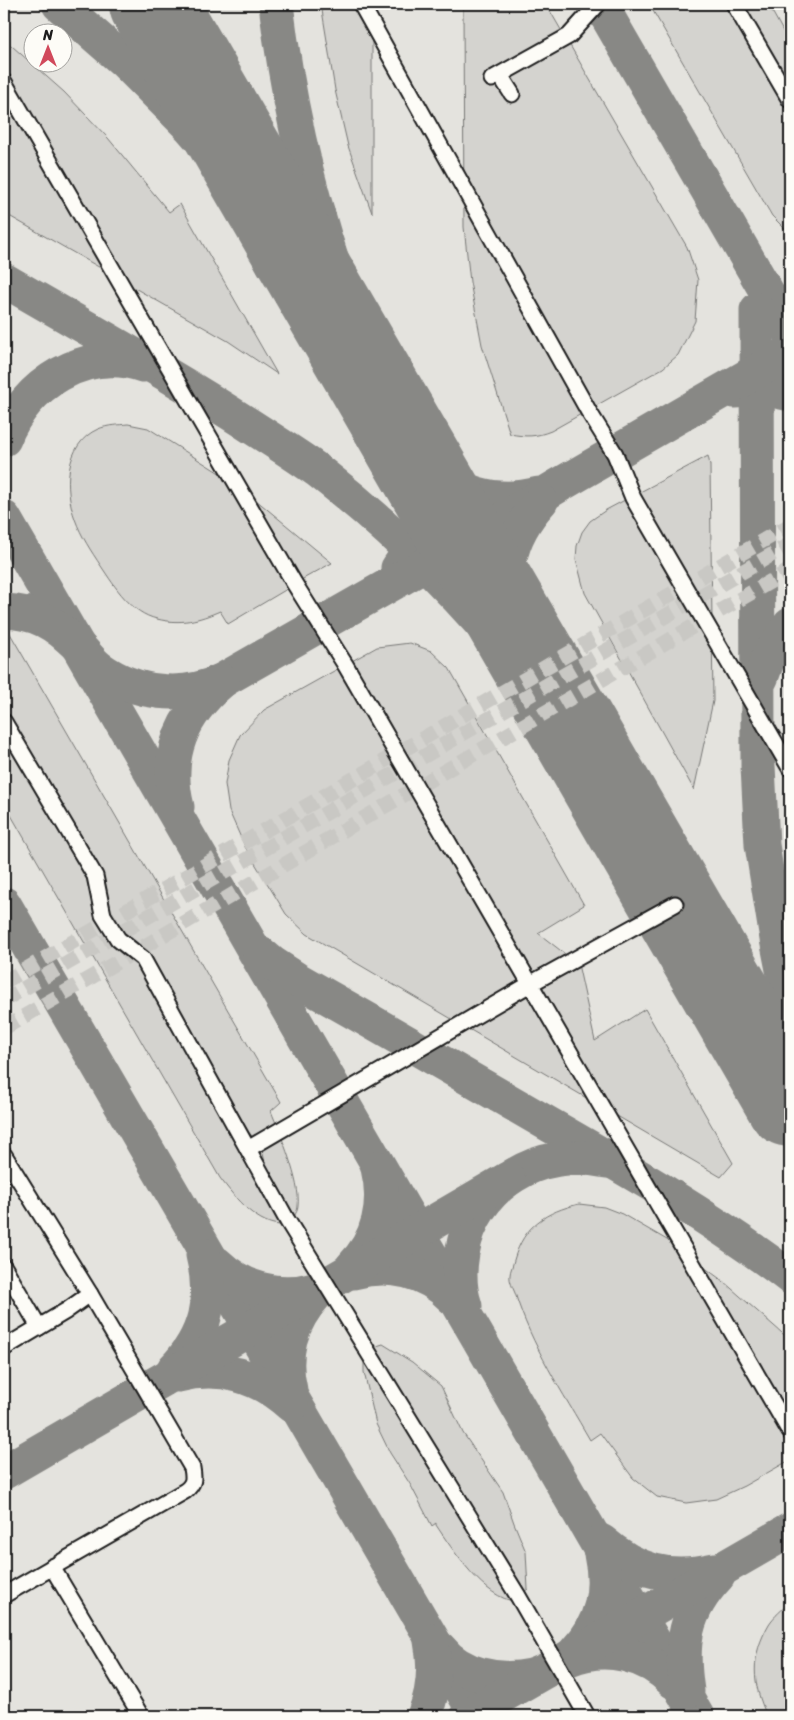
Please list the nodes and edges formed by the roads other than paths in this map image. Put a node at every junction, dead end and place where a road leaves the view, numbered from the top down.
1 (361, 4) edge
2 (598, 4) edge
3 (734, 4) edge
4 (4, 82) edge
5 (512, 94) dead end
6 (790, 100) edge
7 (4, 722) edge
8 (790, 768) edge
9 (675, 904) dead end
10 (530, 984) junction
11 (248, 1150) junction
12 (4, 1156) edge
13 (4, 1267) edge
14 (90, 1294) junction
15 (39, 1327) junction
16 (4, 1348) edge
17 (790, 1432) edge
18 (52, 1567) junction
19 (4, 1595) edge
20 (141, 1716) edge
21 (587, 1716) edge

1 - 8 lane
2 - 5 lane
3 - 6 lane
4 - 10 lane
7 - 11 lane
9 - 10 lane
10 - 11 lane
10 - 17 lane
11 - 21 lane
12 - 14 lane
13 - 15 lane
14 - 15 lane
14 - 18 lane
15 - 16 lane
18 - 19 lane
18 - 20 lane

